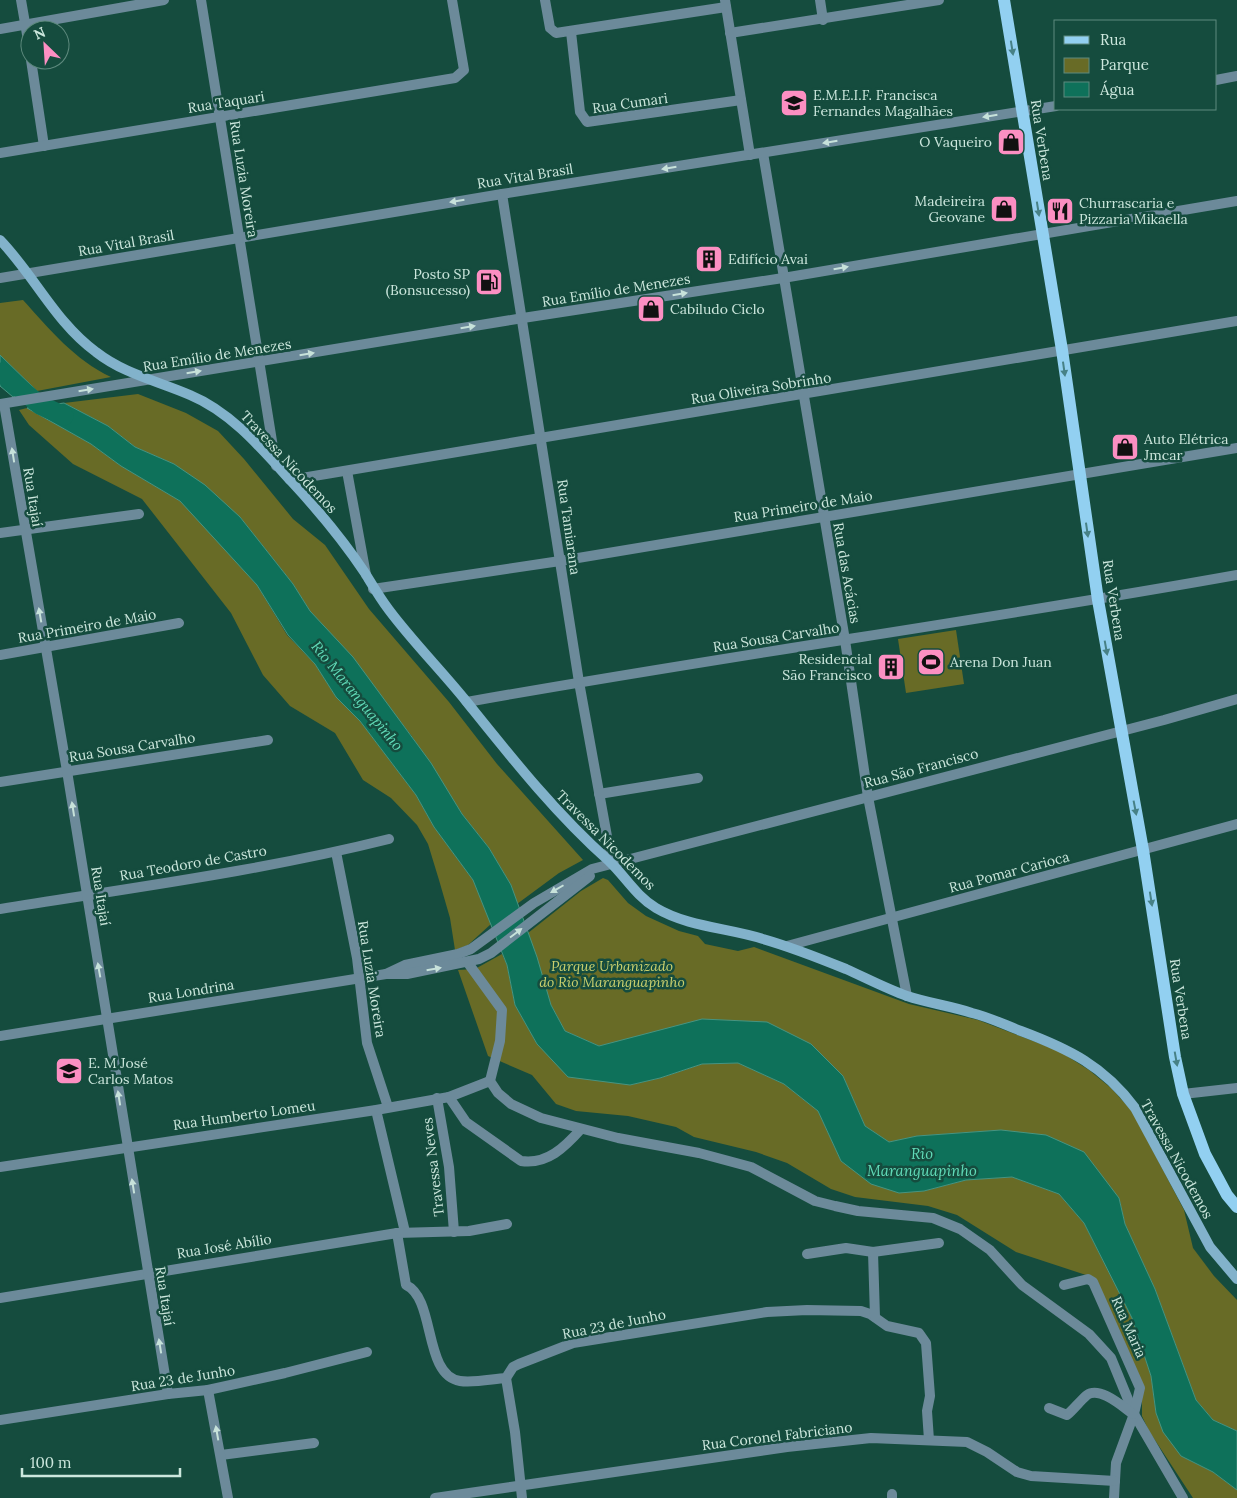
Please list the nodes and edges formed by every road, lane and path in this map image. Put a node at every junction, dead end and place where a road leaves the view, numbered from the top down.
1 (21, 0) edge
2 (164, 0) edge
3 (201, 0) edge
4 (452, 0) edge
5 (545, 0) edge
6 (820, 0) edge
7 (939, 0) edge
8 (1004, 0) edge
9 (726, 4) edge
10 (25, 20) edge
11 (49, 20) edge
12 (823, 20) junction
13 (20, 25) edge
14 (0, 29) edge
15 (570, 32) junction
16 (730, 33) junction
17 (33, 70) edge
18 (1237, 76) edge
19 (1217, 80) edge
20 (740, 100) junction
21 (1054, 106) edge
22 (1023, 111) junction
23 (220, 116) junction
24 (44, 146) junction
25 (0, 153) edge
26 (763, 153) junction
27 (750, 155) junction
28 (502, 194) junction
29 (1237, 201) edge
30 (1042, 233) junction
31 (239, 238) junction
32 (0, 240) edge
33 (27, 274) junction
34 (0, 278) edge
35 (783, 278) junction
36 (523, 318) junction
37 (1237, 321) edge
38 (1062, 350) junction
39 (259, 362) junction
40 (146, 380) junction
41 (803, 396) junction
42 (2, 404) edge
43 (542, 437) junction
44 (1237, 448) edge
45 (276, 466) junction
46 (347, 471) junction
47 (1079, 475) junction
48 (290, 480) junction
49 (139, 514) dead end
50 (823, 516) junction
51 (24, 529) junction
52 (0, 533) edge
53 (560, 561) junction
54 (366, 575) junction
55 (1237, 575) edge
56 (373, 589) junction
57 (1098, 600) junction
58 (179, 623) dead end
59 (845, 640) junction
60 (46, 647) junction
61 (0, 655) edge
62 (579, 682) junction
63 (1237, 699) edge
64 (467, 702) junction
65 (1121, 730) junction
66 (268, 740) dead end
67 (68, 771) junction
68 (698, 778) dead end
69 (0, 782) edge
70 (599, 794) junction
71 (868, 797) junction
72 (1237, 824) edge
73 (389, 839) dead end
74 (1143, 850) junction
75 (336, 852) junction
76 (612, 864) junction
77 (87, 895) junction
78 (0, 909) edge
79 (890, 917) junction
80 (787, 946) junction
81 (468, 963) junction
82 (386, 974) junction
83 (359, 978) junction
84 (907, 996) junction
85 (108, 1018) junction
86 (0, 1036) edge
87 (490, 1081) junction
88 (1237, 1088) edge
89 (1183, 1094) junction
90 (448, 1097) junction
91 (437, 1098) junction
92 (388, 1107) junction
93 (376, 1110) junction
94 (581, 1129) junction
95 (127, 1147) junction
96 (0, 1167) edge
97 (1232, 1195) edge
98 (1237, 1207) edge
99 (507, 1224) dead end
100 (401, 1232) junction
101 (454, 1232) junction
102 (940, 1243) dead end
103 (873, 1252) junction
104 (807, 1254) dead end
105 (147, 1273) junction
106 (1237, 1279) edge
107 (1064, 1285) dead end
108 (0, 1298) edge
109 (876, 1317) junction
110 (367, 1352) dead end
111 (506, 1378) junction
112 (208, 1390) junction
113 (168, 1394) junction
114 (1049, 1408) dead end
115 (1134, 1414) junction
116 (0, 1420) edge
117 (929, 1440) junction
118 (314, 1443) dead end
119 (221, 1455) junction
120 (1115, 1480) junction
121 (521, 1486) junction
122 (228, 1498) edge
123 (435, 1498) edge
124 (522, 1498) edge
125 (1114, 1498) edge
126 (1183, 1498) edge

1 - 10 street
2 - 11 street
3 - 23 street, Rua Luzia Moreira
4 - 23 street, Rua Taquari
5 - 15 street
6 - 12 street
7 - 12 street
8 -> 22 main road, Rua Verbena
9 - 15 street
9 - 16 street
12 - 16 street
13 - 14 street
15 - 20 street, Rua Cumari
16 - 20 street
17 - 24 street
18 - 19 street
20 - 27 street
21 - 22 street, Rua Vital Brasil
22 -> 26 street, Rua Vital Brasil
22 -> 30 main road, Rua Verbena
23 - 24 street, Rua Taquari
23 - 31 street, Rua Luzia Moreira
24 - 25 street, Rua Taquari
26 - 27 street, Rua Vital Brasil
26 - 35 street, Rua das Acácias
27 -> 28 street, Rua Vital Brasil
28 -> 31 street, Rua Vital Brasil
28 - 36 street, Rua Tamiarana
29 - 30 street, Rua Emílio de Menezes
35 -> 30 street, Rua Emílio de Menezes
30 - 38 main road, Rua Verbena
31 - 33 street, Rua Vital Brasil
31 - 39 street, Rua Luzia Moreira
32 - 33 main road, Travessa Nicodemos
33 - 34 street, Rua Vital Brasil
33 - 40 main road, Travessa Nicodemos
36 -> 35 street, Rua Emílio de Menezes
35 - 41 street, Rua das Acácias
39 -> 36 street, Rua Emílio de Menezes
36 - 43 street, Rua Tamiarana
37 - 38 street, Rua Oliveira Sobrinho
38 - 41 street, Rua Oliveira Sobrinho
38 -> 47 main road, Rua Verbena
40 -> 39 street, Rua Emílio de Menezes
39 - 45 street, Rua Luzia Moreira
42 -> 40 street, Rua Emílio de Menezes
40 - 45 main road, Travessa Nicodemos
41 - 43 street, Rua Oliveira Sobrinho
41 - 50 street, Rua das Acácias
51 -> 42 street, Rua Itajaí
43 - 46 street, Rua Oliveira Sobrinho
43 - 53 street, Rua Tamiarana
44 - 47 street, Rua Primeiro de Maio
45 - 48 main road, Travessa Nicodemos
46 - 48 street, Rua Oliveira Sobrinho
46 - 54 street
47 - 50 street, Rua Primeiro de Maio
47 -> 57 main road, Rua Verbena
48 - 54 main road, Travessa Nicodemos
49 - 51 street
50 - 53 street, Rua Primeiro de Maio
50 - 59 street, Rua das Acácias
51 - 52 street
60 -> 51 street, Rua Itajaí
53 - 56 street, Rua Primeiro de Maio
53 - 62 street, Rua Tamiarana
54 - 56 main road, Travessa Nicodemos
55 - 57 street, Rua Sousa Carvalho
56 - 64 main road, Travessa Nicodemos
57 - 59 street, Rua Sousa Carvalho
57 -> 65 main road, Rua Verbena
58 - 60 street, Rua Primeiro de Maio
59 - 62 street, Rua Sousa Carvalho
59 - 71 street, Rua das Acácias
60 - 61 street, Rua Primeiro de Maio
60 - 67 street, Rua Itajaí
62 - 64 street, Rua Sousa Carvalho
62 - 70 street, Rua Tamiarana
63 - 65 street, Rua São Francisco
64 - 76 main road, Travessa Nicodemos
65 - 71 street, Rua São Francisco
65 -> 74 main road, Rua Verbena
66 - 67 street, Rua Sousa Carvalho
67 - 69 street, Rua Sousa Carvalho
77 -> 67 street, Rua Itajaí
68 - 70 street
70 - 76 street, Rua Tamiarana
71 - 76 street, Rua São Francisco
71 - 79 street, Rua das Acácias
72 - 74 street, Rua Pomar Carioca
73 - 75 street, Rua Teodoro de Castro
74 - 79 street, Rua Pomar Carioca
74 -> 89 main road, Rua Verbena
75 - 77 street, Rua Teodoro de Castro
75 - 83 street, Rua Luzia Moreira
76 - 80 main road, Travessa Nicodemos
81 -> 76 street
76 -> 82 street
77 - 78 street, Rua Teodoro de Castro
85 -> 77 street, Rua Itajaí
79 - 80 street, Rua Pomar Carioca
79 - 84 street, Rua das Acácias
80 - 84 main road, Travessa Nicodemos
82 -> 81 street
81 - 87 street
82 - 83 street, Rua Londrina
83 - 85 street, Rua Londrina
83 - 92 street, Rua Luzia Moreira
84 - 106 main road, Travessa Nicodemos
85 - 86 street, Rua Londrina
95 -> 85 street, Rua Itajaí
87 - 90 street, Rua Humberto Lomeu
87 - 94 street
88 - 89 street
89 - 97 main road, Rua Verbena
90 - 91 street, Rua Humberto Lomeu
90 - 94 street
91 - 92 street, Rua Humberto Lomeu
91 - 101 street, Travessa Neves
92 - 93 street, Rua Humberto Lomeu
93 - 95 street, Rua Humberto Lomeu
93 - 100 street
94 - 115 street
95 - 96 street, Rua Humberto Lomeu
105 -> 95 street, Rua Itajaí
97 - 98 main road, Rua Verbena
99 - 101 street, Rua José Abílio
100 - 101 street, Rua José Abílio
100 - 105 street, Rua José Abílio
100 - 111 street
102 - 103 street
103 - 104 street
103 - 109 street
105 - 108 street, Rua José Abílio
113 -> 105 street, Rua Itajaí
107 - 115 street, Rua Maria
109 - 111 street, Rua 23 de Junho
109 - 117 street, Rua 23 de Junho
110 - 112 street, Rua 23 de Junho
111 - 121 street
112 - 113 street, Rua 23 de Junho
119 -> 112 street
113 - 116 street, Rua 23 de Junho
114 - 115 street
115 - 120 street, Rua Maria
115 - 126 street
117 - 120 street, Rua Coronel Fabriciano
117 - 121 street, Rua Coronel Fabriciano
118 - 119 street
119 - 122 street
120 - 125 street, Rua Maria
121 - 123 street, Rua Coronel Fabriciano
121 - 124 street

